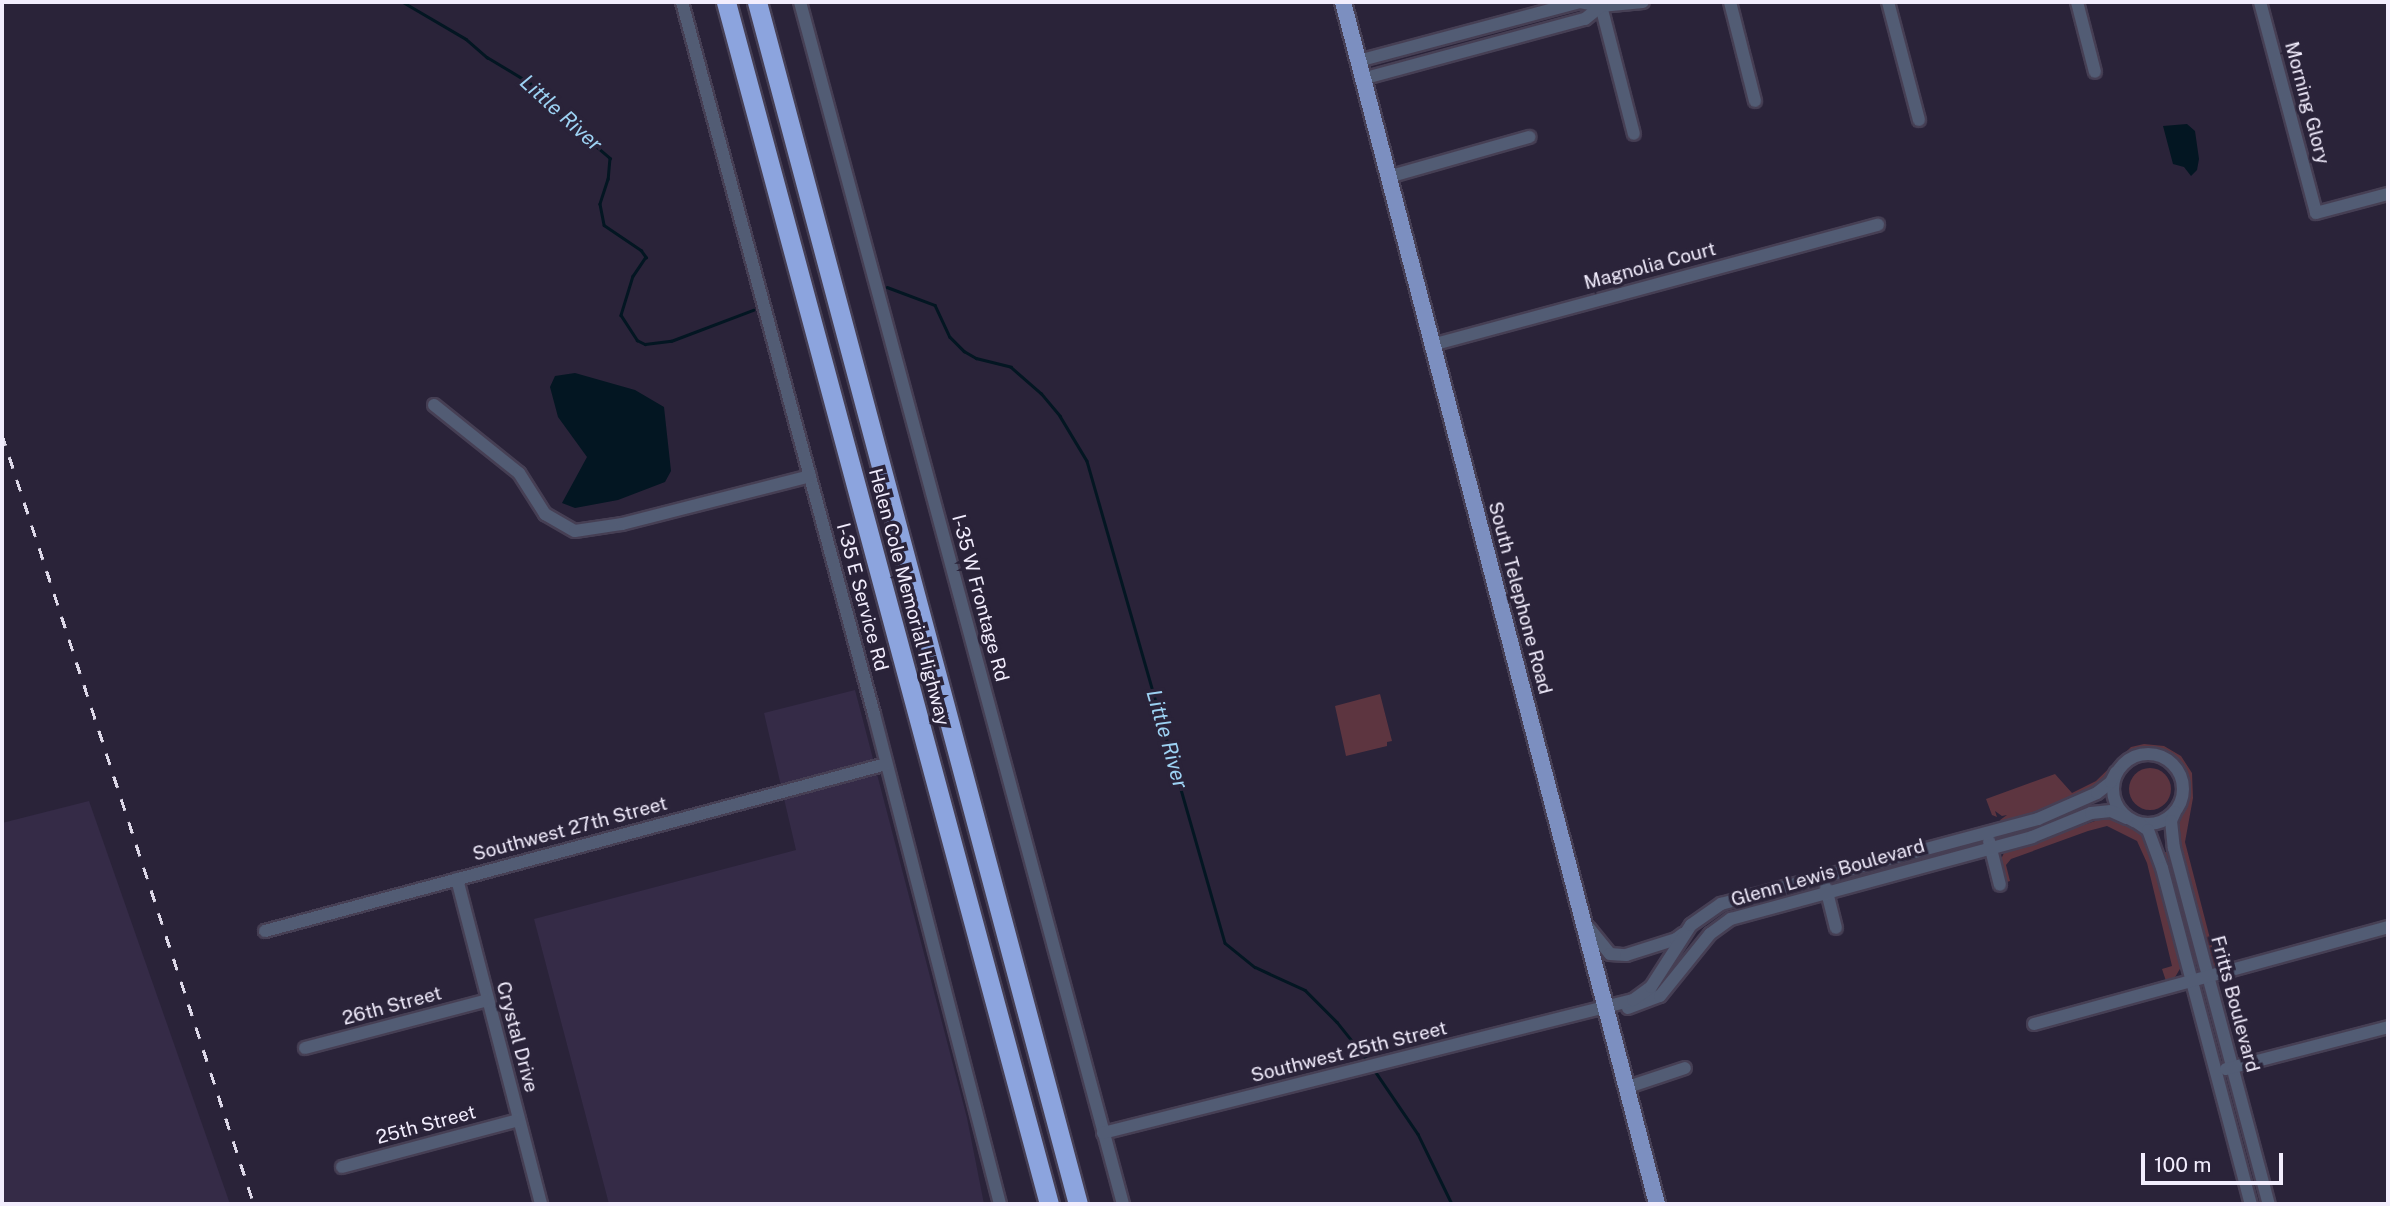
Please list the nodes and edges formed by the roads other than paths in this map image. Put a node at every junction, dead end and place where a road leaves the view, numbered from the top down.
1 (682, 2) edge
2 (726, 2) edge
3 (757, 2) edge
4 (800, 2) edge
5 (1343, 2) edge
6 (1643, 2) edge
7 (1730, 2) edge
8 (1888, 2) edge
9 (2077, 2) edge
10 (2260, 2) edge
11 (1601, 4) edge
12 (1358, 61) junction
13 (2095, 72) dead end
14 (1363, 79) junction
15 (1755, 101) dead end
16 (1919, 120) dead end
17 (1634, 134) dead end
18 (1529, 137) dead end
19 (1388, 177) junction
20 (2388, 194) edge
21 (1878, 225) dead end
22 (1432, 345) junction
23 (435, 405) dead end
24 (810, 475) junction
25 (886, 764) junction
26 (2116, 772) junction
27 (2175, 813) junction
28 (2133, 821) junction
29 (1987, 833) junction
30 (1991, 848) junction
31 (1823, 876) junction
32 (457, 879) junction
33 (2000, 885) dead end
34 (1827, 894) junction
35 (1582, 917) junction
36 (2388, 927) edge
37 (1836, 928) dead end
38 (1689, 929) junction
39 (264, 931) dead end
40 (2208, 977) junction
41 (2190, 982) junction
42 (488, 1000) junction
43 (1604, 1006) junction
44 (2034, 1024) dead end
45 (2388, 1027) edge
46 (305, 1048) dead end
47 (1685, 1068) dead end
48 (2232, 1068) junction
49 (2215, 1072) junction
50 (1625, 1088) junction
51 (519, 1120) junction
52 (1103, 1133) junction
53 (342, 1167) dead end
54 (541, 1204) edge
55 (1000, 1204) edge
56 (1049, 1204) edge
57 (1079, 1204) edge
58 (1123, 1204) edge
59 (1657, 1204) edge
60 (2251, 1204) edge
61 (2269, 1204) edge

1 - 24 street, I-35 E Service Rd
2 - 56 highway, Helen Cole Memorial Highway
3 - 57 highway, Helen Cole Memorial Highway
4 - 52 street, I-35 W Frontage Rd
5 - 12 main road, South Telephone Road
6 - 11 street
7 - 15 street
8 - 16 street
9 - 13 street
10 - 20 street, Morning Glory
11 - 12 street
11 - 14 street
11 - 17 street
12 - 14 main road, South Telephone Road
14 - 19 main road, South Telephone Road
18 - 19 street
19 - 22 main road, South Telephone Road
21 - 22 street, Magnolia Court
22 - 35 main road, South Telephone Road
23 - 24 street
24 - 25 street, I-35 E Service Rd
25 - 32 street, Southwest 27th Street
25 - 55 street, I-35 E Service Rd
26 - 27 street
26 - 28 street
26 - 29 street, Glenn Lewis Boulevard
27 - 28 street
27 - 40 street, Fritts Boulevard
28 - 30 street, Glenn Lewis Boulevard
28 - 41 street, Fritts Boulevard
29 - 30 street
29 - 31 street, Glenn Lewis Boulevard
30 - 33 street
30 - 34 street, Glenn Lewis Boulevard
31 - 34 street
31 - 38 street, Glenn Lewis Boulevard
32 - 39 street, Southwest 27th Street
32 - 42 street, Crystal Drive
34 - 37 street
34 - 43 street, Glenn Lewis Boulevard
35 - 38 street, Glenn Lewis Boulevard
35 - 43 main road, South Telephone Road
36 - 40 street
38 - 43 street, Glenn Lewis Boulevard
40 - 41 street
40 - 48 street, Fritts Boulevard
41 - 44 street
41 - 49 street, Fritts Boulevard
42 - 46 street, 26th Street
42 - 51 street, Crystal Drive
43 - 50 main road, South Telephone Road
43 - 52 street, Southwest 25th Street
45 - 48 street
47 - 50 street
48 - 49 street
48 - 61 street, Fritts Boulevard
49 - 60 street, Fritts Boulevard
50 - 59 main road, South Telephone Road
51 - 53 street, 25th Street
51 - 54 street, Crystal Drive
52 - 58 street, I-35 W Frontage Rd

